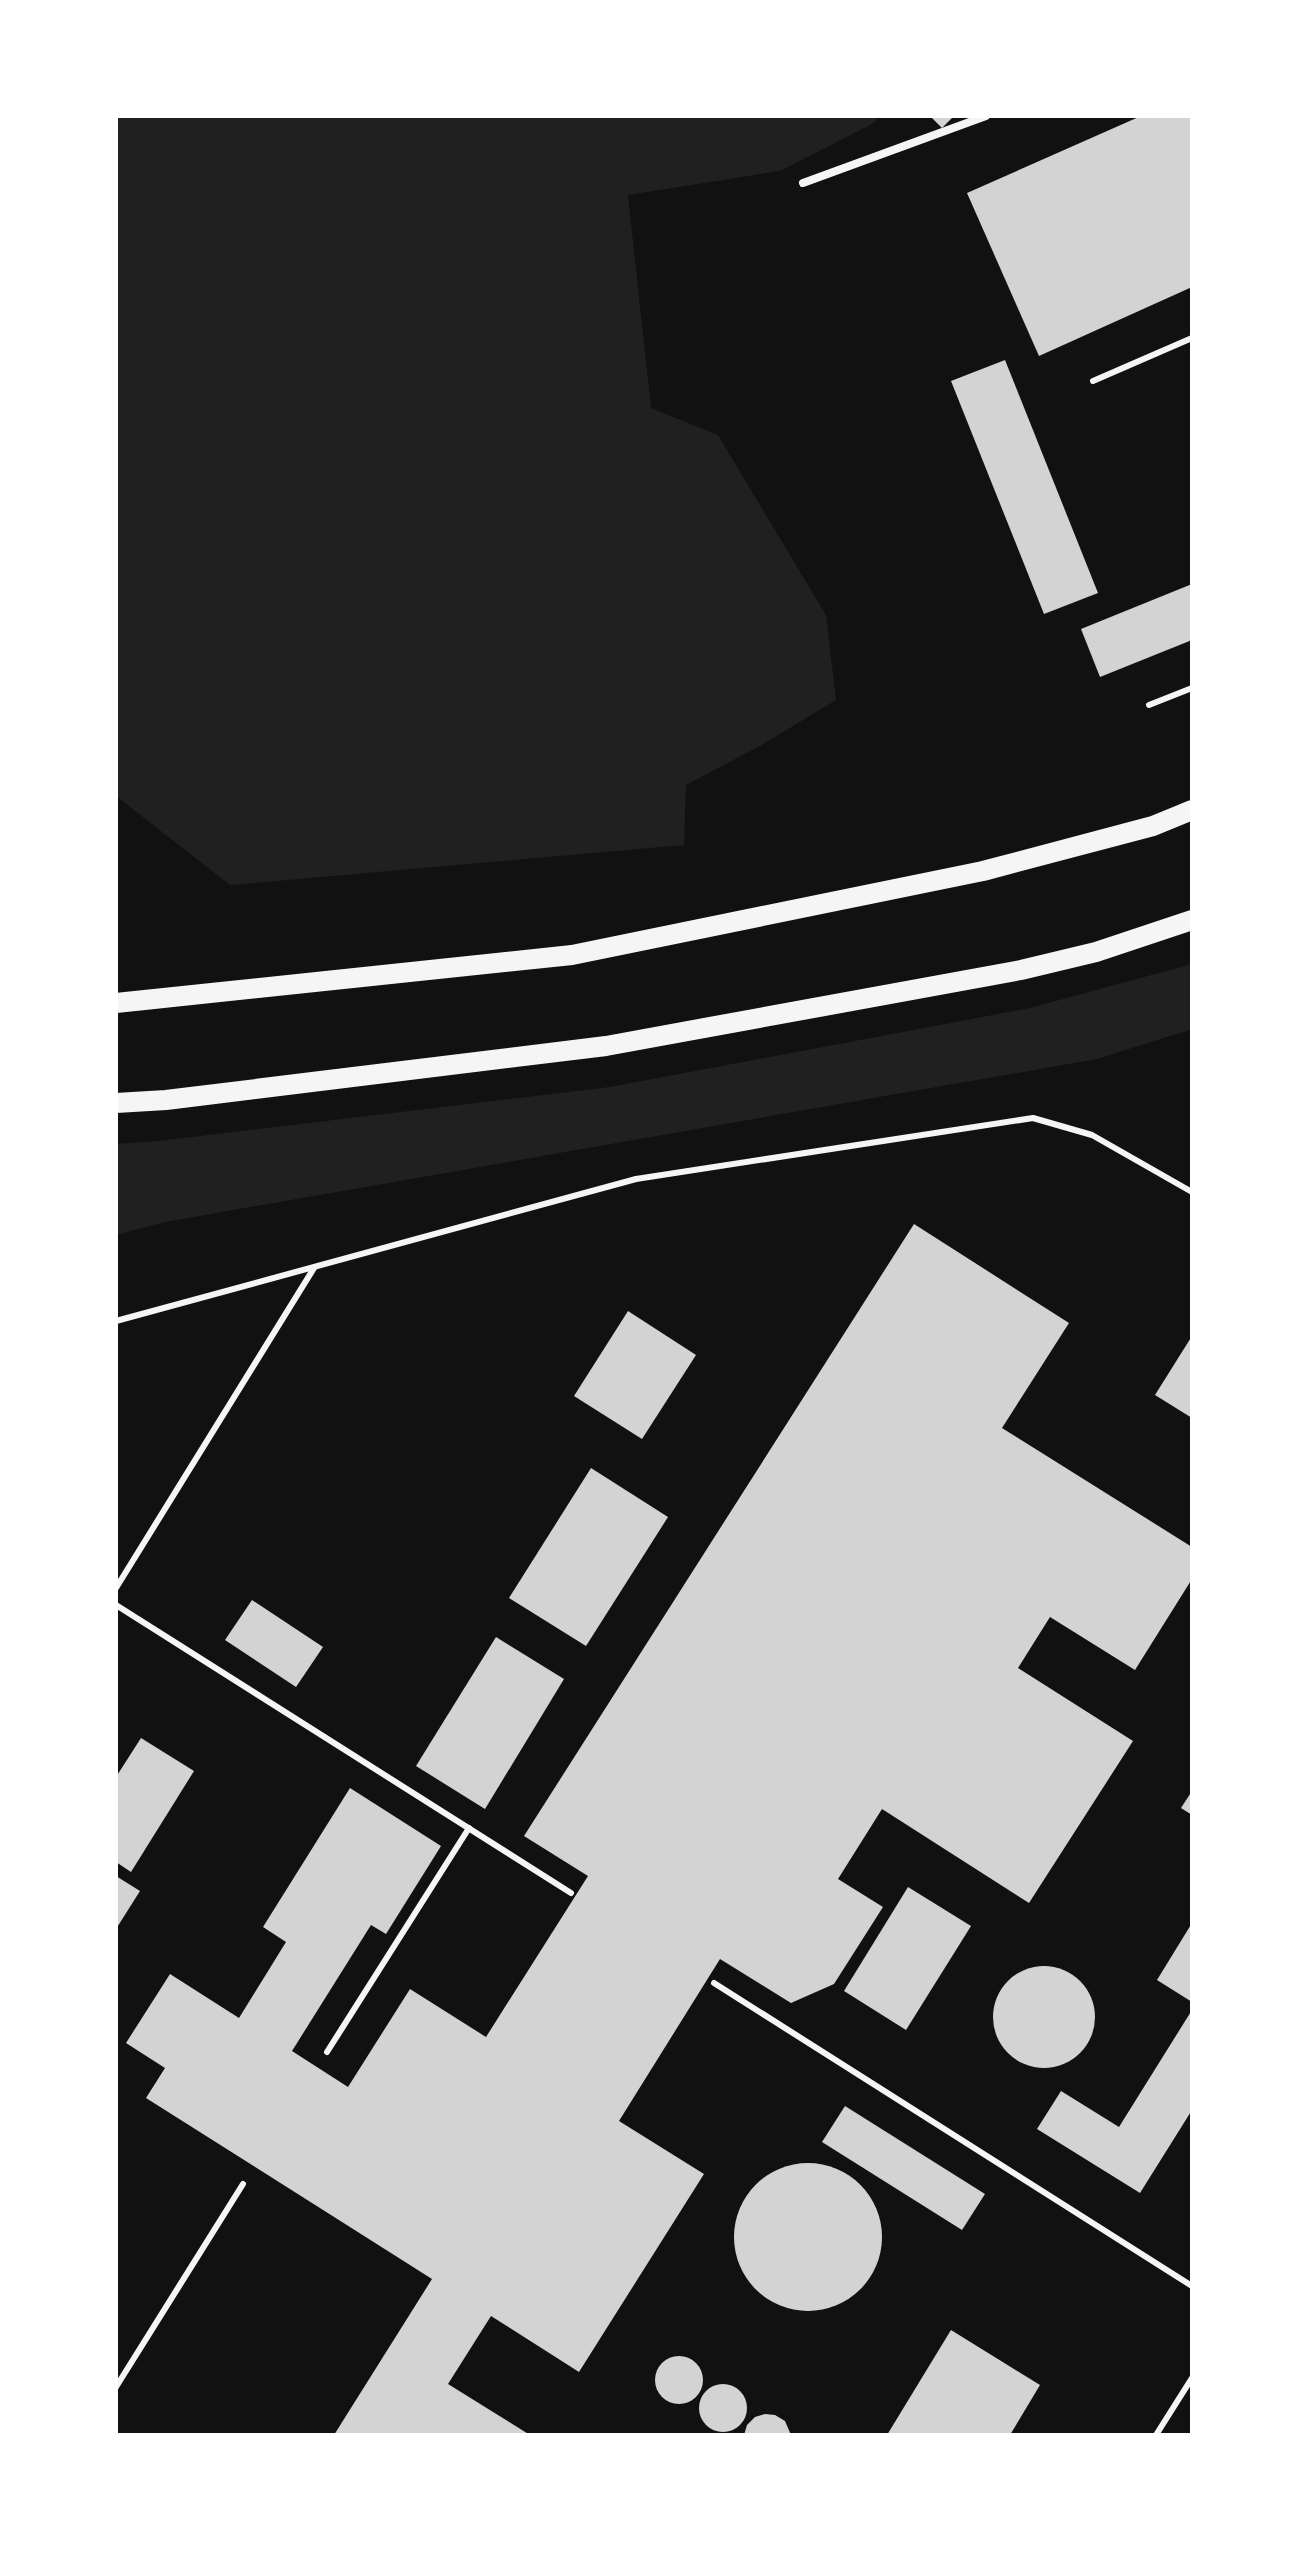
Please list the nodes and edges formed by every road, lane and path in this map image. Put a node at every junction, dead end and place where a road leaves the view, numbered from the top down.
1 (986, 116) edge
2 (803, 183) dead end
3 (1192, 338) edge
4 (1093, 381) dead end
5 (1192, 688) edge
6 (1149, 705) dead end
7 (1192, 810) edge
8 (1192, 920) edge
9 (116, 1003) edge
10 (116, 1103) edge
11 (1192, 1192) edge
12 (315, 1267) junction
13 (116, 1321) edge
14 (116, 1588) edge
15 (116, 1605) edge
16 (469, 1828) junction
17 (571, 1893) dead end
18 (714, 1983) dead end
19 (327, 2052) dead end
20 (243, 2184) dead end
21 (1192, 2286) edge
22 (1192, 2378) edge
23 (116, 2387) edge
24 (1156, 2435) edge

1 - 2 street
3 - 4 lane
5 - 6 lane
7 - 9 main road
8 - 10 main road
11 - 12 lane
12 - 13 lane
12 - 14 lane
15 - 16 lane
16 - 17 lane
16 - 19 lane
18 - 21 lane
20 - 23 lane
22 - 24 lane

